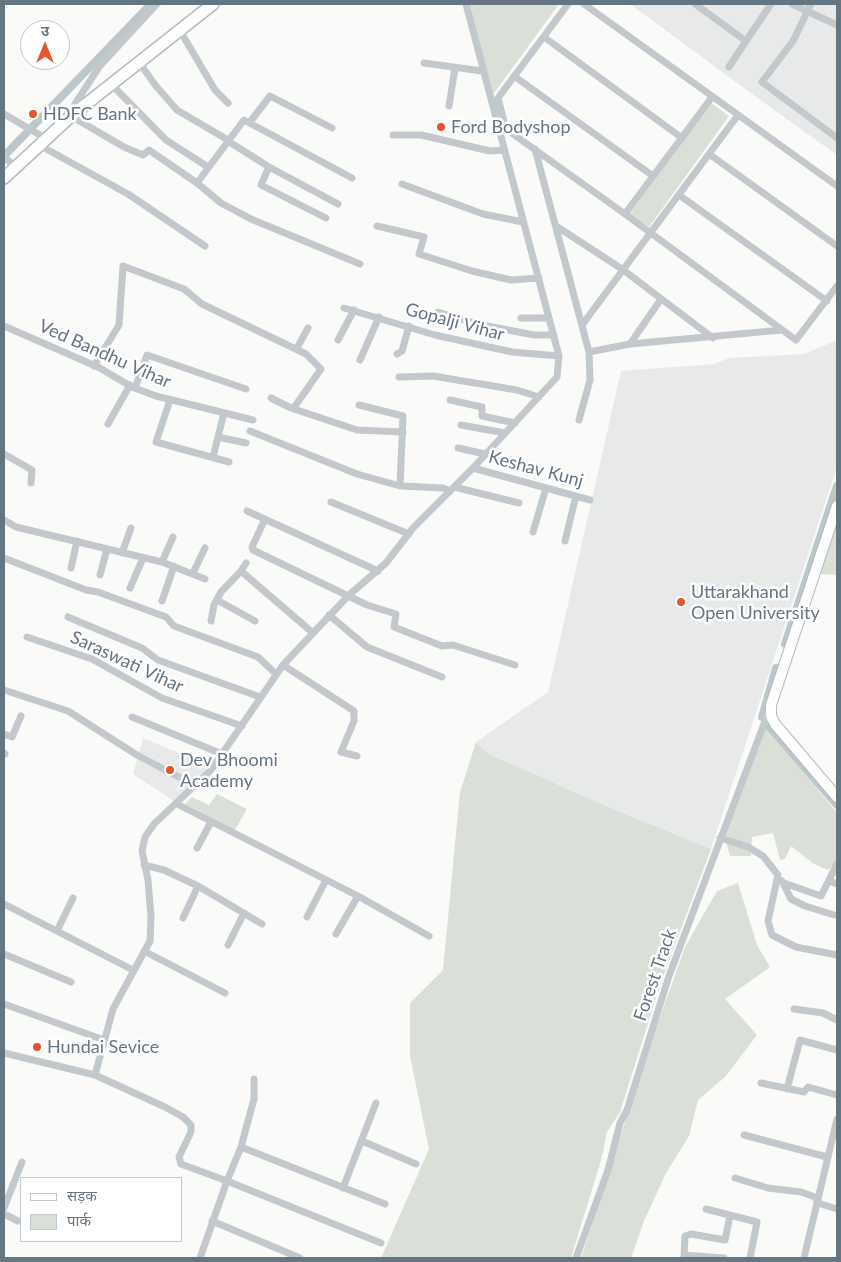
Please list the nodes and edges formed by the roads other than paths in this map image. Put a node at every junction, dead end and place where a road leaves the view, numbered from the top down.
1 (157, 4) edge
2 (201, 4) edge
3 (214, 4) edge
4 (466, 4) edge
5 (568, 4) edge
6 (584, 4) edge
7 (695, 4) edge
8 (771, 4) edge
9 (792, 4) edge
10 (811, 4) edge
11 (808, 12) junction
12 (837, 24) edge
13 (179, 30) junction
14 (544, 37) junction
15 (746, 41) junction
16 (138, 61) junction
17 (424, 63) dead end
18 (729, 67) dead end
19 (455, 68) junction
20 (482, 71) junction
21 (514, 76) junction
22 (111, 84) junction
23 (712, 97) junction
24 (228, 103) dead end
25 (75, 104) junction
26 (449, 106) dead end
27 (4, 114) edge
28 (738, 115) junction
29 (71, 116) junction
30 (250, 122) junction
31 (332, 128) dead end
32 (36, 134) junction
33 (393, 135) dead end
34 (682, 138) junction
35 (837, 138) edge
36 (228, 141) junction
37 (535, 149) junction
38 (504, 150) junction
39 (709, 154) junction
40 (6, 162) edge
41 (208, 167) junction
42 (269, 167) junction
43 (653, 176) junction
44 (4, 178) edge
45 (352, 178) dead end
46 (196, 183) junction
47 (402, 184) dead end
48 (837, 186) edge
49 (678, 194) junction
50 (338, 204) dead end
51 (626, 214) junction
52 (326, 218) dead end
53 (524, 222) junction
54 (377, 226) dead end
55 (556, 226) junction
56 (650, 232) junction
57 (205, 246) dead end
58 (837, 246) edge
59 (360, 264) dead end
60 (622, 269) junction
61 (539, 278) junction
62 (837, 286) edge
63 (661, 299) junction
64 (827, 301) junction
65 (344, 308) dead end
66 (354, 310) junction
67 (438, 312) dead end
68 (378, 317) junction
69 (521, 318) dead end
70 (549, 318) junction
71 (582, 325) junction
72 (4, 326) edge
73 (409, 326) junction
74 (308, 328) dead end
75 (782, 330) junction
76 (554, 335) junction
77 (713, 338) junction
78 (338, 340) dead end
79 (630, 344) junction
80 (296, 348) junction
81 (589, 352) junction
82 (397, 354) dead end
83 (560, 356) junction
84 (360, 360) dead end
85 (94, 366) junction
86 (399, 377) dead end
87 (132, 387) junction
88 (246, 389) dead end
89 (539, 397) junction
90 (271, 398) dead end
91 (170, 400) junction
92 (450, 400) dead end
93 (359, 405) dead end
94 (293, 409) junction
95 (224, 413) junction
96 (254, 420) dead end
97 (578, 420) dead end
98 (515, 423) junction
99 (108, 424) dead end
100 (461, 425) dead end
101 (250, 431) dead end
102 (403, 432) junction
103 (505, 433) junction
104 (218, 437) junction
105 (246, 443) dead end
106 (458, 448) dead end
107 (4, 454) edge
108 (485, 454) junction
109 (213, 458) junction
110 (229, 462) dead end
111 (473, 468) junction
112 (31, 483) dead end
113 (400, 486) junction
114 (546, 488) junction
115 (452, 489) junction
116 (576, 496) junction
117 (590, 500) dead end
118 (331, 502) dead end
119 (519, 503) dead end
120 (837, 506) edge
121 (247, 511) dead end
122 (265, 519) junction
123 (4, 520) edge
124 (131, 528) dead end
125 (533, 532) dead end
126 (409, 534) junction
127 (172, 537) dead end
128 (76, 541) junction
129 (565, 541) dead end
130 (204, 548) dead end
131 (107, 549) junction
132 (122, 553) junction
133 (4, 558) edge
134 (143, 558) junction
135 (162, 562) junction
136 (246, 564) dead end
137 (174, 566) junction
138 (71, 568) dead end
139 (241, 571) junction
140 (378, 571) junction
141 (193, 574) junction
142 (100, 575) dead end
143 (205, 579) dead end
144 (130, 588) dead end
145 (349, 596) junction
146 (217, 600) junction
147 (162, 602) dead end
148 (329, 615) junction
149 (68, 616) dead end
150 (211, 621) dead end
151 (255, 621) dead end
152 (313, 633) junction
153 (27, 637) dead end
154 (283, 665) junction
155 (515, 665) dead end
156 (276, 674) junction
157 (442, 677) dead end
158 (4, 690) edge
159 (260, 697) junction
160 (771, 705) junction
161 (21, 716) dead end
162 (132, 717) dead end
163 (242, 726) junction
164 (4, 734) edge
165 (222, 754) junction
166 (357, 756) dead end
167 (196, 786) junction
168 (837, 797) edge
169 (176, 804) junction
170 (211, 822) junction
171 (720, 838) junction
172 (197, 848) dead end
173 (837, 864) edge
174 (144, 865) junction
175 (778, 875) junction
176 (326, 880) junction
177 (834, 882) edge
178 (784, 883) junction
179 (198, 886) junction
180 (358, 896) junction
181 (73, 898) dead end
182 (4, 904) edge
183 (244, 913) junction
184 (834, 915) dead end
185 (307, 917) dead end
186 (183, 918) dead end
187 (262, 924) dead end
188 (57, 931) junction
189 (336, 934) dead end
190 (430, 936) dead end
191 (228, 945) dead end
192 (144, 951) junction
193 (4, 954) edge
194 (837, 955) edge
195 (133, 970) junction
196 (71, 982) dead end
197 (225, 992) dead end
198 (4, 1004) edge
199 (794, 1009) dead end
200 (837, 1020) edge
201 (104, 1040) junction
202 (837, 1050) edge
203 (4, 1053) edge
204 (95, 1075) junction
205 (254, 1079) dead end
206 (760, 1082) dead end
207 (787, 1089) junction
208 (837, 1095) edge
209 (376, 1103) dead end
210 (837, 1119) edge
211 (744, 1135) dead end
212 (362, 1141) junction
213 (241, 1147) junction
214 (828, 1158) junction
215 (22, 1162) dead end
216 (416, 1164) dead end
217 (735, 1178) dead end
218 (227, 1181) junction
219 (343, 1188) junction
220 (385, 1204) dead end
221 (818, 1204) junction
222 (4, 1208) edge
223 (706, 1209) dead end
224 (837, 1209) edge
225 (4, 1214) edge
226 (730, 1216) junction
227 (18, 1221) dead end
228 (212, 1221) junction
229 (381, 1243) dead end
230 (684, 1257) edge
231 (200, 1258) edge
232 (300, 1258) edge
233 (576, 1258) edge
234 (724, 1258) edge
235 (750, 1258) edge
236 (804, 1258) edge

1 - 25 street
2 - 25 main road
3 - 13 main road
4 - 20 street
5 - 14 street
6 - 23 street
7 - 15 street
8 - 15 street
9 - 11 street
10 - 11 street
11 - 12 street
11 - 35 street
13 - 16 main road
13 - 24 street
14 - 21 street
14 - 34 street
15 - 18 street
16 - 22 main road
16 - 36 street
17 - 19 street
19 - 20 street
19 - 26 street
20 - 38 street
21 - 37 street
21 - 43 street
22 - 29 main road
22 - 41 street
23 - 28 street
23 - 34 street
25 - 32 main road
27 - 32 street
28 - 39 street
28 - 48 street
29 - 32 main road
29 - 46 street
30 - 31 street
30 - 36 street
30 - 45 street
32 - 40 main road
32 - 44 main road
32 - 57 street
33 - 38 street
34 - 43 street
36 - 41 street
36 - 42 street
37 - 51 street
37 - 55 street
38 - 53 street
39 - 49 street
39 - 58 street
41 - 46 street
42 - 50 street
42 - 52 street
43 - 51 street
46 - 59 street
47 - 53 street
49 - 56 street
49 - 64 street
51 - 56 street
53 - 61 street
54 - 61 street
55 - 60 street
55 - 71 street
56 - 60 street
56 - 75 street
60 - 63 street
60 - 71 street
61 - 70 street
62 - 64 street
63 - 77 street
63 - 79 street
64 - 75 street
65 - 66 street, Gopalji Vihar
66 - 68 street, Gopalji Vihar
66 - 78 street
67 - 76 street
68 - 73 street, Gopalji Vihar
68 - 84 street
69 - 70 street
70 - 76 street
71 - 81 street
72 - 85 street, Ved Bandhu Vihar
73 - 82 street
73 - 83 street, Gopalji Vihar
74 - 80 street
75 - 77 street
76 - 83 street
77 - 79 street
79 - 81 street
80 - 85 street
80 - 94 street
81 - 97 street
83 - 89 street
85 - 87 street, Ved Bandhu Vihar
86 - 89 street
87 - 88 street
87 - 91 street, Ved Bandhu Vihar
87 - 99 street
89 - 98 street
90 - 94 street
91 - 95 street, Ved Bandhu Vihar
91 - 109 street
92 - 98 street
93 - 102 street
94 - 102 street
95 - 96 street, Ved Bandhu Vihar
95 - 104 street
98 - 103 street
100 - 103 street
101 - 113 street
102 - 113 street
103 - 108 street
104 - 105 street
104 - 109 street
106 - 108 street
107 - 112 street
108 - 111 street
109 - 110 street
111 - 114 street, Keshav Kunj
111 - 115 street
113 - 115 street
114 - 116 street, Keshav Kunj
114 - 125 street
115 - 119 street
115 - 126 street
116 - 117 street, Keshav Kunj
116 - 129 street
118 - 126 street
120 - 160 main road
121 - 122 street
122 - 140 street
122 - 145 street
123 - 128 street
124 - 132 street
126 - 140 street
127 - 135 street
128 - 131 street
128 - 138 street
130 - 141 street
131 - 132 street
131 - 142 street
132 - 134 street
133 - 156 street
134 - 135 street
134 - 144 street
135 - 137 street
136 - 139 street
137 - 141 street
137 - 147 street
139 - 146 street
139 - 152 street
140 - 145 street
141 - 143 street
145 - 148 street
145 - 155 street
146 - 150 street
146 - 151 street
148 - 152 street
148 - 157 street
149 - 159 street
152 - 154 street
153 - 163 street, Saraswati Vihar
154 - 156 street
154 - 166 street
156 - 159 street
158 - 167 street
159 - 163 street
160 - 168 main road
160 - 171 street, Forest Track
161 - 164 street
162 - 165 street
163 - 165 street
165 - 167 street
167 - 169 street
169 - 170 street
169 - 174 street
170 - 172 street
170 - 176 street
171 - 175 street
171 - 233 street, Forest Track
173 - 177 street
174 - 179 street
174 - 192 street
175 - 178 street
175 - 194 street
176 - 180 street
176 - 185 street
177 - 178 street
178 - 184 street
179 - 183 street
179 - 186 street
180 - 189 street
180 - 190 street
181 - 188 street
182 - 188 street
183 - 187 street
183 - 191 street
188 - 195 street
192 - 195 street
192 - 197 street
193 - 196 street
195 - 201 street
198 - 201 street
199 - 200 street
201 - 204 street
202 - 207 street
203 - 204 street
204 - 218 street
205 - 213 street
206 - 207 street
207 - 208 street
209 - 212 street
210 - 214 street
211 - 214 street
212 - 216 street
212 - 219 street
213 - 218 street
213 - 219 street
214 - 221 street
215 - 222 street
217 - 221 street
218 - 228 street
218 - 229 street
219 - 220 street
221 - 224 street
221 - 236 street
223 - 226 street
225 - 227 street
226 - 230 street
226 - 235 street
228 - 231 street
228 - 232 street
230 - 234 street

